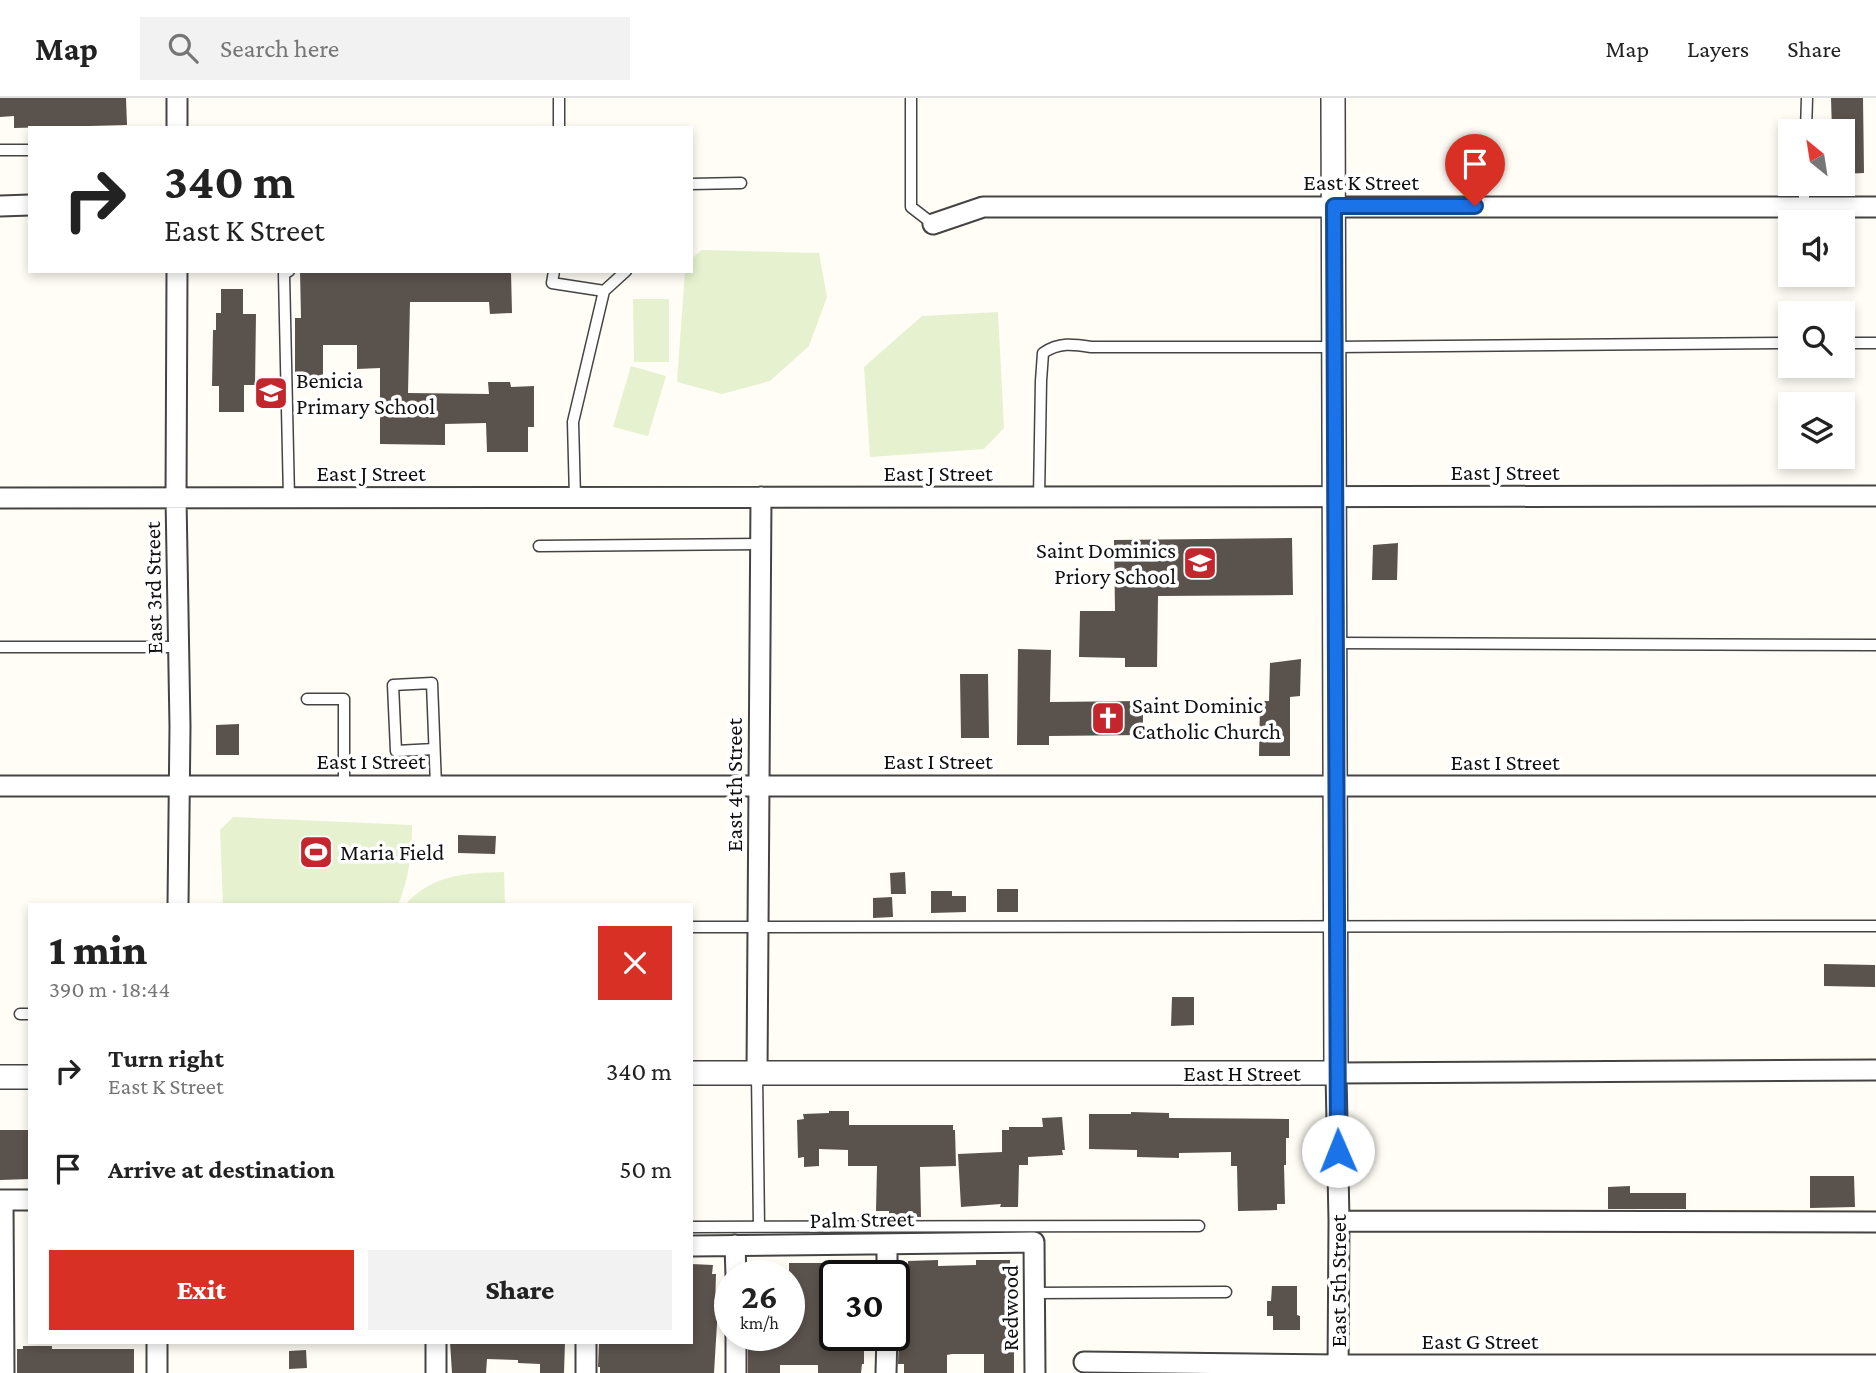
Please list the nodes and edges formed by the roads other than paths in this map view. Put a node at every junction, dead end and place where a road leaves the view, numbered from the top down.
1 (177, 98) edge
2 (559, 98) edge
3 (911, 98) edge
4 (1333, 98) edge
5 (1807, 98) edge
6 (1806, 119) edge
7 (177, 126) edge
8 (559, 126) edge
9 (0, 150) edge
10 (28, 150) edge
11 (741, 183) dead end
12 (693, 184) edge
13 (1804, 196) edge
14 (28, 205) edge
15 (0, 206) edge
16 (1334, 206) junction
17 (1804, 206) junction
18 (1876, 207) edge
19 (933, 223) joint
20 (177, 273) edge
21 (286, 273) edge
22 (554, 273) edge
23 (624, 273) edge
24 (604, 291) junction
25 (1778, 343) edge
26 (1855, 343) edge
27 (1876, 343) edge
28 (1335, 347) junction
29 (1876, 496) edge
30 (575, 497) junction
31 (761, 497) junction
32 (1039, 497) junction
33 (1335, 497) junction
34 (0, 498) edge
35 (176, 498) junction
36 (289, 498) junction
37 (761, 544) junction
38 (539, 546) dead end
39 (1336, 642) junction
40 (1876, 645) edge
41 (0, 647) edge
42 (179, 647) junction
43 (307, 699) dead end
44 (434, 749) junction
45 (759, 785) junction
46 (0, 786) edge
47 (179, 786) junction
48 (344, 786) junction
49 (436, 786) junction
50 (1876, 786) edge
51 (1336, 787) junction
52 (178, 903) edge
53 (1876, 926) edge
54 (693, 927) edge
55 (758, 927) junction
56 (1336, 927) junction
57 (1876, 1070) edge
58 (693, 1073) edge
59 (757, 1073) junction
60 (1336, 1073) junction
61 (0, 1077) edge
62 (28, 1077) edge
63 (2, 1200) edge
64 (28, 1200) edge
65 (1339, 1221) junction
66 (1876, 1223) edge
67 (1199, 1226) dead end
68 (693, 1227) edge
69 (759, 1227) junction
70 (1034, 1242) joint
71 (887, 1244) junction
72 (735, 1245) junction
73 (693, 1246) edge
74 (735, 1260) edge
75 (887, 1260) edge
76 (1226, 1292) dead end
77 (1035, 1293) junction
78 (157, 1344) edge
79 (436, 1344) edge
80 (586, 1344) edge
81 (736, 1351) edge
82 (887, 1351) edge
83 (1084, 1362) dead end
84 (1876, 1365) edge
85 (1338, 1369) edge
86 (4, 1373) edge
87 (157, 1373) edge
88 (436, 1373) edge
89 (586, 1373) edge
90 (736, 1373) edge
91 (886, 1373) edge
92 (1035, 1373) edge

1 - 7 street
2 - 8 lane
3 - 19 lane
4 - 16 street, East 5th Street
5 - 6 lane
9 - 10 lane
11 - 12 lane
13 - 17 lane
14 - 15 street
16 - 17 street, East K Street
16 - 19 street, East K Street
16 - 28 street, East 5th Street
17 - 18 street, East K Street
20 - 35 street, East 3rd Street
21 - 36 lane
22 - 24 lane
23 - 24 lane
24 - 30 lane
25 - 28 lane
26 - 27 lane
28 - 32 lane
28 - 33 street, East 5th Street
29 - 33 street, East J Street
30 - 31 street, East J Street
30 - 36 street, East J Street
31 - 32 street, East J Street
31 - 37 street, East 4th Street
32 - 33 street, East J Street
33 - 39 street, East 5th Street
34 - 35 street, East J Street
35 - 36 street, East J Street
35 - 42 street, East 3rd Street
37 - 38 lane
37 - 45 street, East 4th Street
39 - 40 lane
39 - 51 street, East 5th Street
41 - 42 lane
42 - 47 street, East 3rd Street
43 - 48 lane
44 - 44 lane
44 - 49 lane
45 - 49 street, East I Street
45 - 51 street, East I Street
45 - 55 street, East 4th Street
46 - 47 street, East I Street
47 - 48 street, East I Street
47 - 52 street, East 3rd Street
48 - 49 street, East I Street
50 - 51 street, East I Street
51 - 56 street, East 5th Street
53 - 56 lane
54 - 55 lane
55 - 56 lane
55 - 59 street, East 4th Street
56 - 60 street, East 5th Street
57 - 60 street, East H Street
58 - 59 street, East H Street
59 - 60 street, East H Street
59 - 69 lane
60 - 65 street, East 5th Street
61 - 62 street
63 - 64 street
63 - 86 street
65 - 66 street
65 - 85 street, East 5th Street
67 - 69 lane
68 - 69 lane
70 - 71 street, Palm Street
70 - 77 street, Redwood
71 - 72 street, Palm Street
71 - 75 street
72 - 73 street, Palm Street
72 - 74 street
76 - 77 lane
77 - 92 street, Redwood
78 - 87 street
79 - 88 street
80 - 89 street
81 - 90 street
82 - 91 street
83 - 85 street, East G Street
84 - 85 street, East G Street

